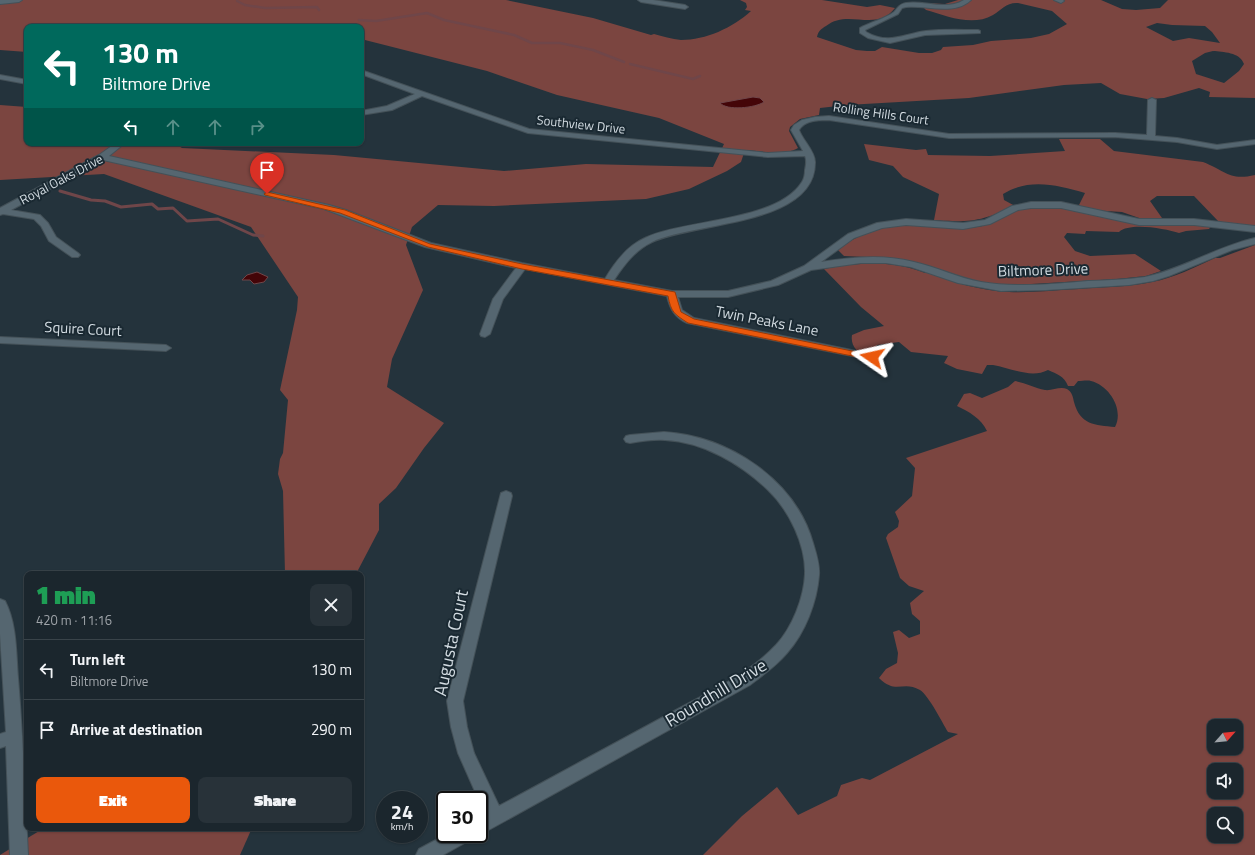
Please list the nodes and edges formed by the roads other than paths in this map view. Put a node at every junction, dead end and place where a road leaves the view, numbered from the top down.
1 (19, 0) edge
2 (642, 0) edge
3 (968, 0) edge
4 (0, 2) edge
5 (685, 7) dead end
6 (978, 32) dead end
7 (364, 73) edge
8 (0, 77) edge
9 (24, 81) edge
10 (421, 94) junction
11 (1152, 100) dead end
12 (364, 112) edge
13 (1151, 138) junction
14 (1255, 142) edge
15 (117, 146) edge
16 (808, 153) junction
17 (102, 158) junction
18 (1, 212) edge
19 (1242, 228) junction
20 (1255, 229) edge
21 (1254, 241) edge
22 (75, 255) dead end
23 (522, 266) junction
24 (807, 268) junction
25 (608, 282) junction
26 (672, 294) junction
27 (485, 334) dead end
28 (0, 340) edge
29 (166, 348) dead end
30 (872, 357) dead end
31 (630, 439) dead end
32 (506, 496) dead end
33 (0, 605) edge
34 (7, 739) edge
35 (495, 817) junction
36 (488, 821) edge
37 (447, 843) edge
38 (19, 855) edge
39 (425, 855) edge

1 - 4 street
2 - 5 street
3 - 6 street
7 - 10 street, Southview Drive
8 - 9 street
10 - 12 street
10 - 16 street, Southview Drive
11 - 13 street
13 - 14 street, Rolling Hills Court
13 - 16 street, Rolling Hills Court
15 - 17 street, Royal Oaks Drive
16 - 25 street, Rolling Hills Court
17 - 18 street, Royal Oaks Drive
17 - 23 street, Biltmore Drive
18 - 22 street
19 - 20 street, Biltmore Drive
19 - 21 street, Biltmore Drive
19 - 24 street, Biltmore Drive
21 - 24 street, Biltmore Drive
23 - 25 street, Biltmore Drive
23 - 27 street
24 - 26 street, Biltmore Drive
25 - 26 street, Biltmore Drive
26 - 30 street, Twin Peaks Lane
28 - 29 street, Squire Court
31 - 35 street, Roundhill Drive
32 - 35 street, Augusta Court
33 - 34 street
34 - 38 street
35 - 36 street, Roundhill Drive
37 - 39 street

